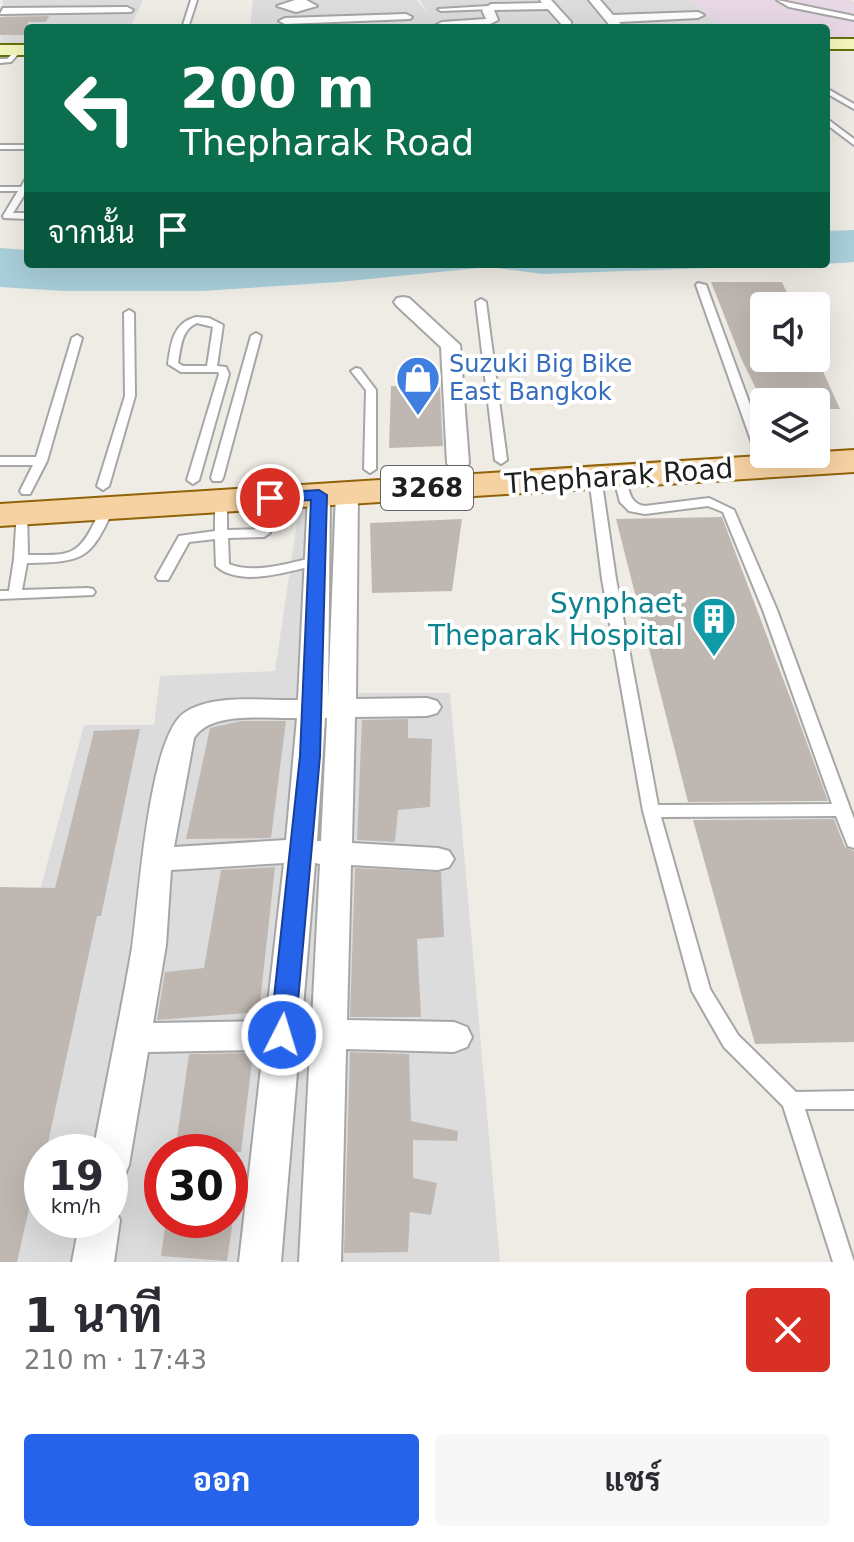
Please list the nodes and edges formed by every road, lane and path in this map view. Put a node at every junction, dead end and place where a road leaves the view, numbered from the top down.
1 (194, 0) edge
2 (780, 0) edge
3 (596, 1) edge
4 (611, 2) dead end
5 (310, 3) edge
6 (539, 3) edge
7 (325, 6) dead end
8 (489, 8) junction
9 (441, 9) dead end
10 (72, 10) edge
11 (127, 10) dead end
12 (3, 11) dead end
13 (698, 15) dead end
14 (406, 17) dead end
15 (854, 18) edge
16 (286, 19) edge
17 (186, 24) edge
18 (457, 24) edge
19 (550, 24) edge
20 (566, 24) edge
21 (614, 24) edge
22 (830, 44) edge
23 (854, 44) edge
24 (11, 55) edge
25 (0, 73) edge
26 (830, 92) edge
27 (854, 107) edge
28 (830, 123) edge
29 (854, 143) edge
30 (0, 147) edge
31 (24, 147) edge
32 (24, 186) edge
33 (0, 189) edge
34 (24, 189) edge
35 (24, 216) edge
36 (701, 285) dead end
37 (403, 302) dead end
38 (481, 302) dead end
39 (129, 313) dead end
40 (256, 336) dead end
41 (77, 338) dead end
42 (212, 367) junction
43 (356, 371) dead end
44 (750, 414) edge
45 (750, 444) edge
46 (830, 447) edge
47 (852, 458) edge
48 (501, 460) junction
49 (0, 461) edge
50 (458, 463) junction
51 (607, 476) junction
52 (345, 485) junction
53 (18, 494) edge
54 (106, 497) junction
55 (213, 498) junction
56 (264, 533) dead end
57 (21, 559) junction
58 (317, 561) junction
59 (163, 577) dead end
60 (88, 592) dead end
61 (8, 595) edge
62 (329, 642) junction
63 (427, 707) dead end
64 (326, 708) junction
65 (841, 810) junction
66 (651, 811) junction
67 (854, 842) edge
68 (299, 851) junction
69 (334, 851) junction
70 (156, 859) junction
71 (438, 859) dead end
72 (328, 1034) junction
73 (282, 1035) junction
74 (454, 1037) dead end
75 (132, 1038) junction
76 (854, 1100) edge
77 (792, 1101) junction
78 (115, 1134) edge
79 (97, 1238) edge
80 (93, 1262) edge
81 (260, 1262) edge
82 (320, 1262) edge
83 (844, 1262) edge

1 - 17 lane
2 - 15 lane
3 - 4 street
3 - 21 street
5 - 7 street
5 - 16 street
6 - 8 street
6 - 19 street
6 - 20 street
8 - 9 lane
8 - 18 street
10 - 11 street
10 - 12 street
13 - 21 street
14 - 16 street
22 - 23 main road
24 - 25 lane
26 - 27 lane
28 - 29 lane
30 - 31 lane
32 - 33 lane
34 - 35 lane
36 - 44 lane
37 - 50 street
38 - 48 lane
39 - 54 lane
40 - 55 lane
41 - 53 lane
42 - 42 lane
42 - 55 lane
43 - 52 lane
45 - 48 main road, Thepharak Road / 3268
46 - 47 main road, Thepharak Road / 3268
47 - 51 main road, Thepharak Road / 3268
48 - 50 main road, Thepharak Road / 3268
49 - 53 lane
50 - 52 main road, Thepharak Road / 3268
51 - 52 main road, Thepharak Road / 3268
51 - 65 lane
51 - 66 lane
52 - 55 main road, Thepharak Road / 3268
52 - 55 main road, Thepharak Road / 3268
52 - 58 street
52 - 62 street
53 - 54 main road, Thepharak Road / 3268
53 - 57 lane
54 - 55 main road, Thepharak Road / 3268
54 - 57 lane
55 - 56 lane
55 - 58 lane
55 - 59 lane
57 - 61 lane
58 - 62 street
60 - 61 lane
62 - 64 street
63 - 64 street
64 - 68 street
64 - 69 street
64 - 70 street
65 - 66 lane
65 - 67 lane
66 - 77 lane
68 - 69 street
68 - 70 street
68 - 73 street
69 - 71 street
69 - 72 street
70 - 75 street
72 - 73 street
72 - 74 street
72 - 82 street
73 - 75 street
73 - 81 street
75 - 78 street
76 - 77 lane
77 - 83 lane
79 - 80 street

